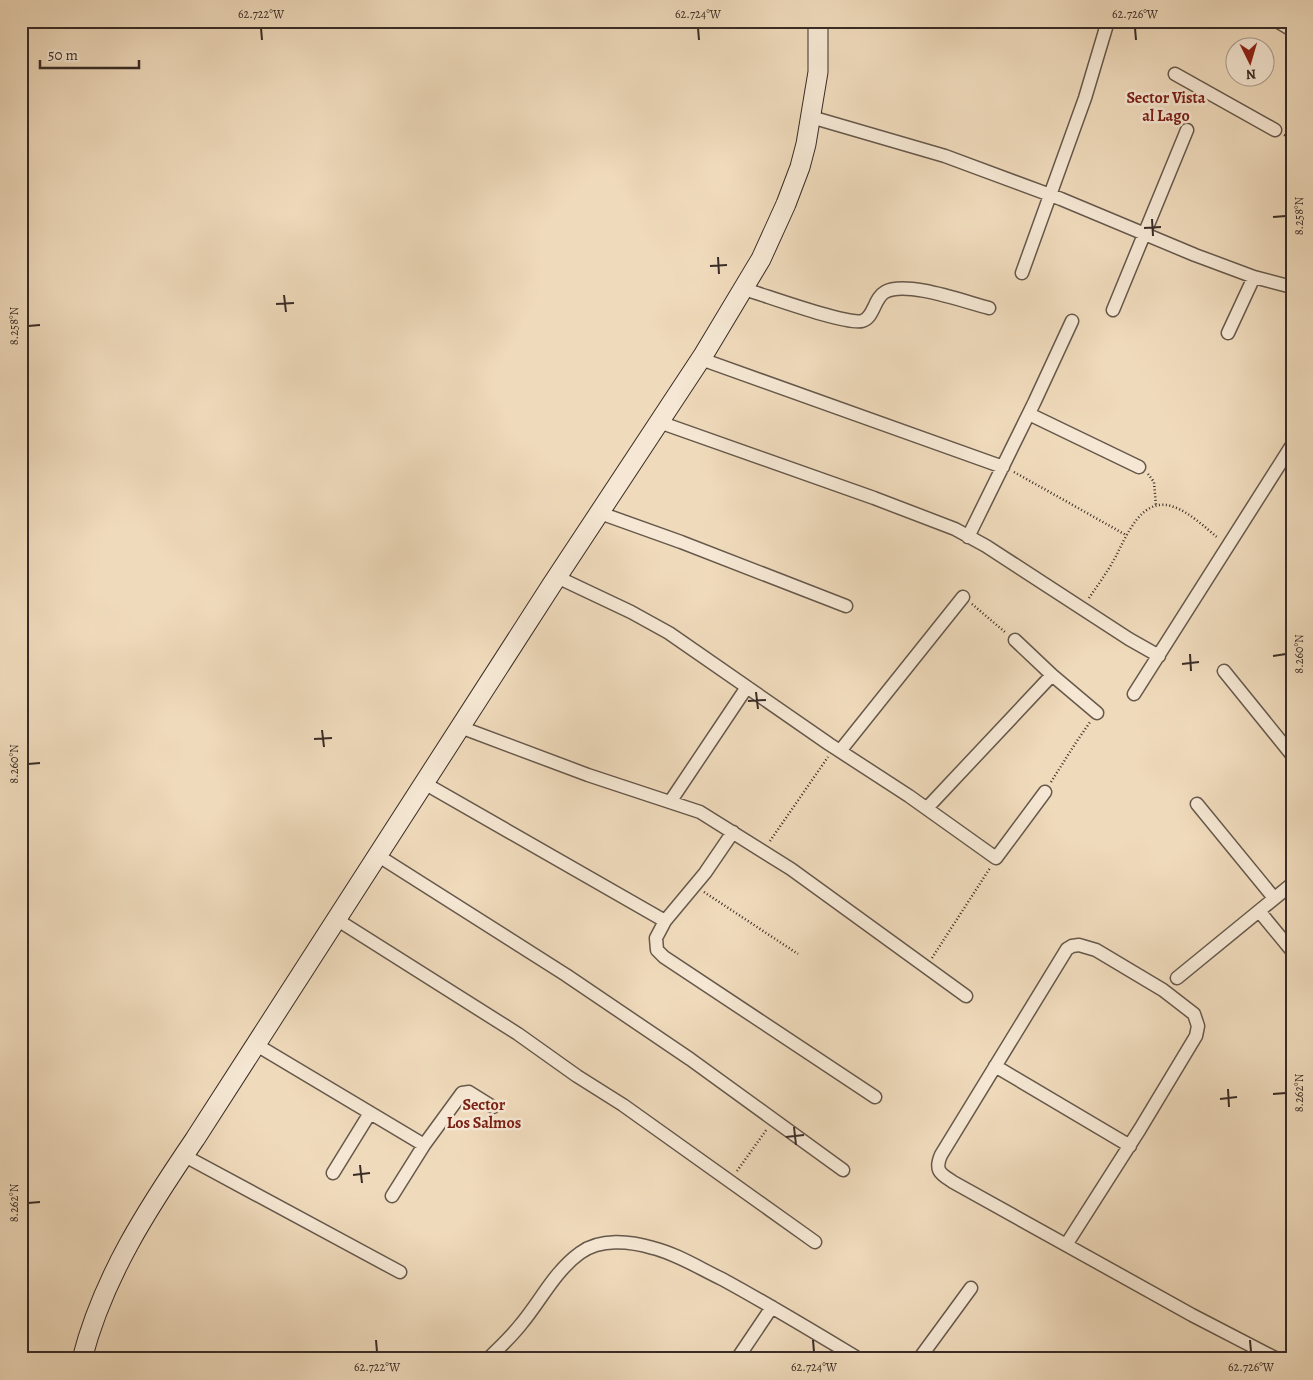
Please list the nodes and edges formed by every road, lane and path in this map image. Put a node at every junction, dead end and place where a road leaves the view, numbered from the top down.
1 (818, 21) edge
2 (1108, 21) edge
3 (1277, 21) edge
4 (1292, 30) edge
5 (1176, 74) dead end
6 (811, 117) junction
7 (1187, 130) dead end
8 (1275, 130) dead end
9 (1050, 196) junction
10 (1144, 234) junction
11 (1022, 274) dead end
12 (1254, 277) junction
13 (1292, 287) edge
14 (744, 289) junction
15 (990, 308) dead end
16 (1113, 310) dead end
17 (1072, 321) dead end
18 (1228, 333) dead end
19 (701, 359) junction
20 (1029, 414) junction
21 (659, 422) junction
22 (1292, 445) edge
23 (1003, 467) junction
24 (1139, 467) joint
25 (1156, 506) junction
26 (600, 513) junction
27 (1126, 535) junction
28 (968, 536) junction
29 (1229, 546) junction
30 (557, 577) junction
31 (963, 597) joint
32 (846, 606) dead end
33 (1082, 608) junction
34 (1015, 640) joint
35 (1159, 656) junction
36 (1224, 671) dead end
37 (1052, 675) junction
38 (747, 687) junction
39 (1134, 694) dead end
40 (1097, 713) joint
41 (460, 727) junction
42 (838, 750) junction
43 (1292, 755) edge
44 (424, 783) junction
45 (1045, 792) joint
46 (670, 802) junction
47 (1197, 804) dead end
48 (927, 808) junction
49 (733, 832) junction
50 (763, 852) junction
51 (377, 854) junction
52 (996, 858) junction
53 (1292, 884) edge
54 (695, 886) junction
55 (1274, 898) junction
56 (1258, 911) junction
57 (336, 919) junction
58 (665, 921) junction
59 (1292, 951) edge
60 (798, 954) dead end
61 (926, 967) junction
62 (1177, 978) dead end
63 (966, 996) dead end
64 (255, 1044) junction
65 (996, 1066) junction
66 (875, 1097) dead end
67 (493, 1107) dead end
68 (370, 1113) junction
69 (774, 1119) junction
70 (424, 1145) junction
71 (1130, 1146) junction
72 (184, 1155) junction
73 (844, 1170) dead end
74 (333, 1173) dead end
75 (730, 1181) junction
76 (392, 1196) dead end
77 (815, 1242) dead end
78 (1066, 1246) junction
79 (400, 1272) dead end
80 (971, 1288) dead end
81 (772, 1307) junction
82 (82, 1359) edge
83 (488, 1359) edge
84 (737, 1359) edge
85 (860, 1359) edge
86 (919, 1359) edge
87 (1278, 1359) edge

1 - 6 street
2 - 9 street
3 - 4 street
5 - 8 street
6 - 9 street
6 - 14 street
7 - 10 street
9 - 10 street
9 - 11 street
10 - 12 street
10 - 16 street
12 - 13 street
12 - 18 street
14 - 15 street
14 - 19 street
17 - 20 street
19 - 21 street
19 - 23 street
20 - 23 street
20 - 24 street
21 - 26 street
21 - 28 street
22 - 29 street
23 - 27 path
23 - 28 street
24 - 25 path
25 - 27 path
25 - 29 path
26 - 30 street
26 - 32 street
27 - 33 path
28 - 33 street
29 - 35 street
30 - 38 street
30 - 41 street
31 - 34 path
31 - 42 street
33 - 35 street
34 - 37 street
35 - 39 street
36 - 43 street
37 - 40 street
37 - 48 street
38 - 42 street
38 - 46 street
40 - 45 path
41 - 44 street
41 - 46 street
42 - 48 street
42 - 50 path
44 - 51 street
44 - 58 street
45 - 52 street
46 - 49 street
47 - 55 street
48 - 52 street
49 - 50 street
49 - 54 street
50 - 61 street
51 - 57 street
51 - 69 street
52 - 61 path
53 - 55 street
54 - 58 street
54 - 60 path
55 - 56 street
56 - 59 street
56 - 62 street
57 - 64 street
57 - 75 street
58 - 66 street
61 - 63 street
64 - 68 street
64 - 72 street
65 - 71 street
65 - 71 street
65 - 78 street
67 - 70 street
68 - 70 street
68 - 74 street
69 - 73 street
69 - 75 path
70 - 76 street
71 - 78 street
72 - 79 street
72 - 82 street
75 - 77 street
78 - 87 street
80 - 86 street
81 - 83 street
81 - 84 street
81 - 85 street

